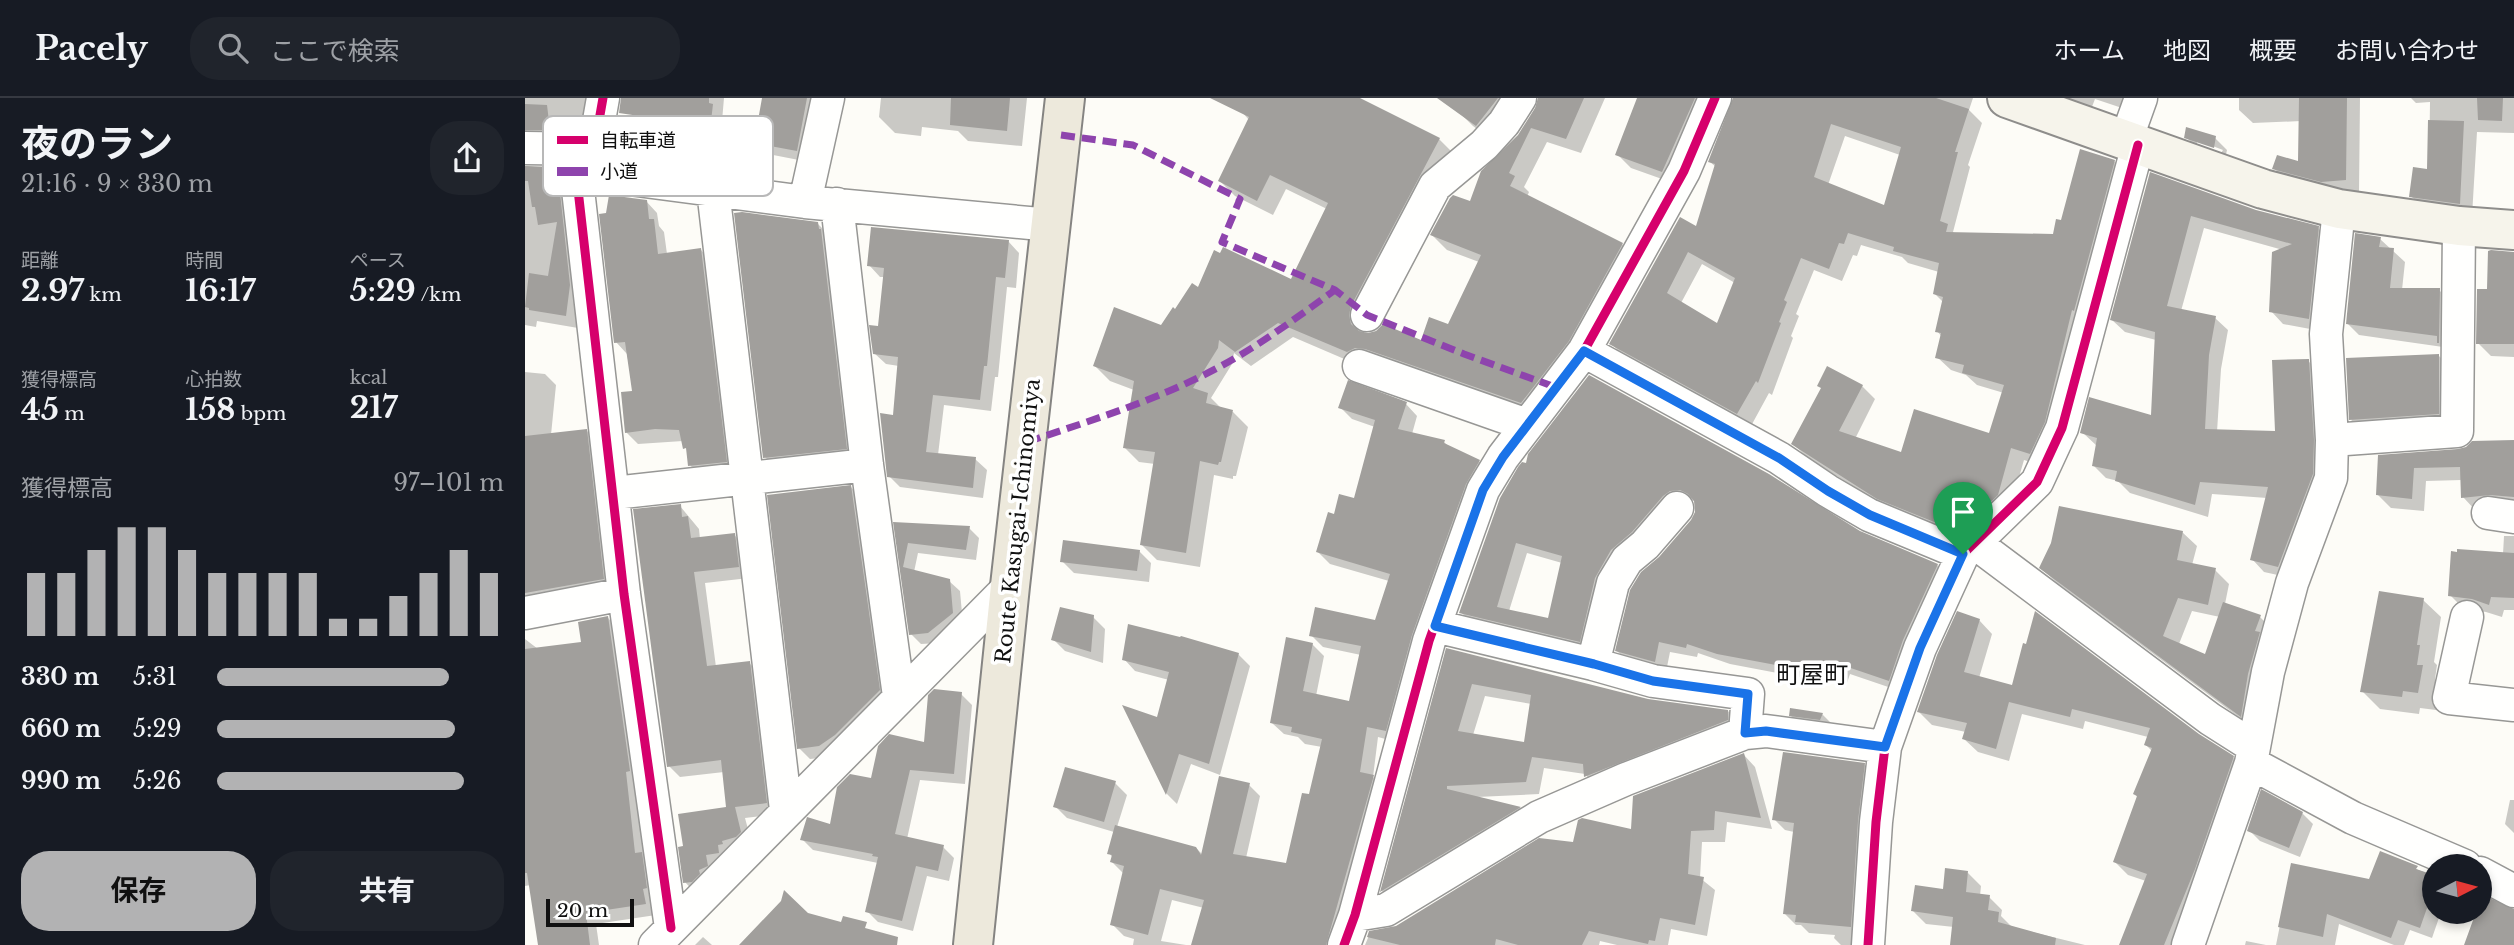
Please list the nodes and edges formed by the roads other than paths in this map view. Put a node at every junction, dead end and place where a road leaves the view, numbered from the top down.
1 (603, 98) edge
2 (828, 98) edge
3 (1065, 98) edge
4 (1520, 98) edge
5 (1715, 98) edge
6 (2007, 98) edge
7 (2141, 98) edge
8 (598, 116) edge
9 (2132, 143) junction
10 (525, 148) edge
11 (543, 152) edge
12 (588, 196) edge
13 (714, 196) edge
14 (759, 196) edge
15 (805, 202) junction
16 (837, 204) junction
17 (2339, 209) junction
18 (2513, 223) edge
19 (1051, 225) junction
20 (2459, 226) junction
21 (1367, 315) dead end
22 (1584, 351) junction
23 (1359, 366) dead end
24 (1527, 425) junction
25 (2332, 440) junction
26 (867, 465) junction
27 (747, 478) junction
28 (614, 493) junction
29 (1677, 508) dead end
30 (1969, 548) junction
31 (1010, 586) junction
32 (624, 594) junction
33 (525, 613) edge
34 (2467, 617) dead end
35 (1435, 626) junction
36 (1594, 664) junction
37 (899, 696) junction
38 (2514, 705) edge
39 (1745, 733) junction
40 (1885, 747) junction
41 (2253, 755) junction
42 (786, 810) junction
43 (2437, 854) edge
44 (2492, 879) edge
45 (2514, 891) edge
46 (663, 936) edge
47 (1350, 937) edge
48 (973, 945) edge
49 (1868, 945) edge
50 (2188, 945) edge

1 - 8 street
2 - 15 street
3 - 19 main road, Route Kasugai-Ichinomiya
4 - 21 street
5 - 22 street
6 - 9 street
7 - 9 street
9 - 17 street
9 - 30 street
10 - 11 street
12 - 28 street
13 - 27 street
14 - 15 street
15 - 16 street
16 - 19 street
16 - 26 street
17 - 20 street
17 - 25 street
18 - 20 street
19 - 31 main road, Route Kasugai-Ichinomiya
20 - 25 street
22 - 24 street
22 - 30 street
23 - 24 street
24 - 35 street
25 - 41 street
26 - 27 street
26 - 37 street
27 - 28 street
27 - 42 street
28 - 32 street
29 - 36 street
30 - 40 street
30 - 41 street
31 - 37 street
31 - 48 main road, Route Kasugai-Ichinomiya
32 - 33 street
32 - 46 street
34 - 38 street
35 - 36 street
35 - 47 street
36 - 39 street
37 - 42 street
39 - 40 street
39 - 47 street
40 - 49 street
41 - 43 street
41 - 50 street
42 - 46 street
44 - 45 street

